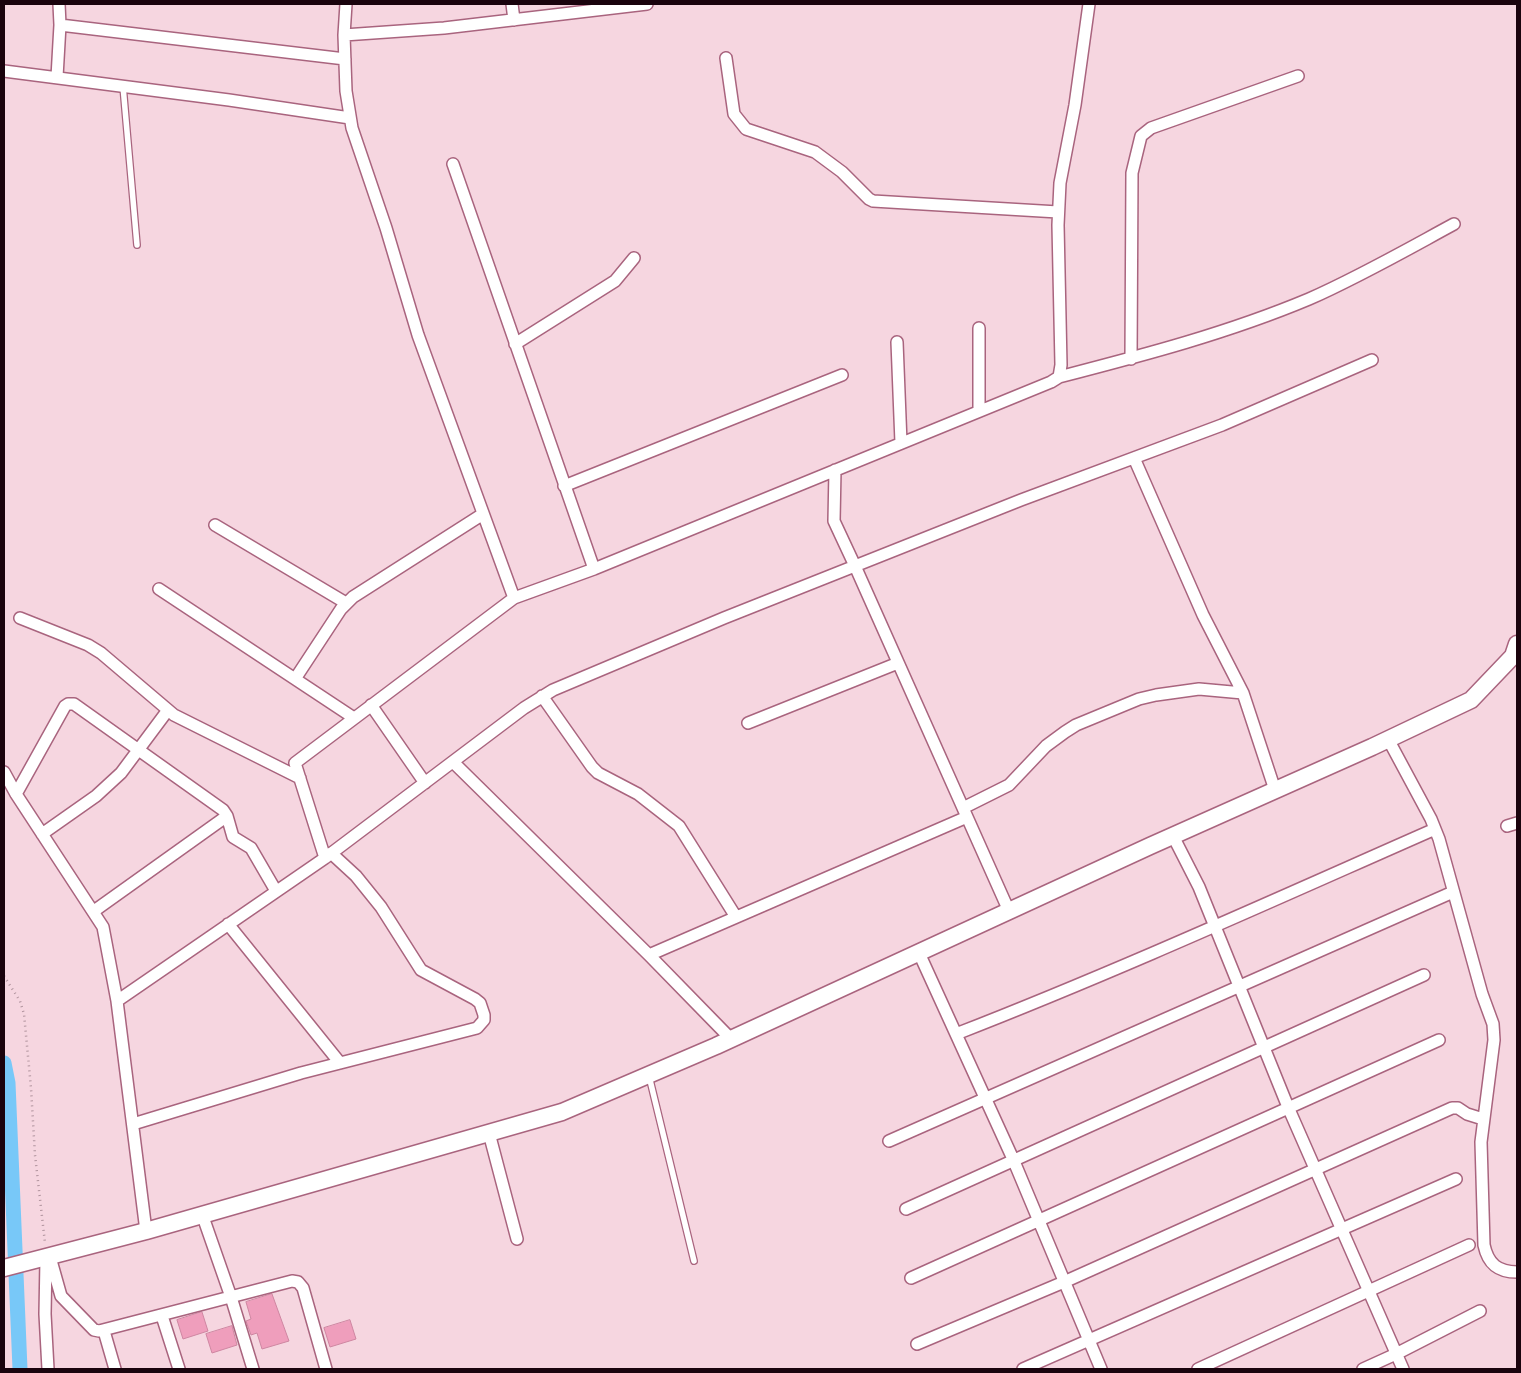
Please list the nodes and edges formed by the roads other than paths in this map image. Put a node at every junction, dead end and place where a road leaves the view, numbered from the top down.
1 (59, 4) edge
2 (346, 4) edge
3 (512, 4) edge
4 (647, 4) edge
5 (1089, 4) edge
6 (514, 20) junction
7 (60, 25) junction
8 (344, 35) junction
9 (726, 58) dead end
10 (345, 59) junction
11 (4, 70) edge
12 (1298, 76) dead end
13 (57, 77) junction
14 (123, 86) junction
15 (350, 118) junction
16 (453, 164) dead end
17 (1058, 212) junction
18 (1454, 224) dead end
19 (137, 245) dead end
20 (634, 258) dead end
21 (979, 328) dead end
22 (897, 342) dead end
23 (515, 344) junction
24 (1131, 359) junction
25 (1372, 360) dead end
26 (842, 375) dead end
27 (1059, 377) junction
28 (978, 411) junction
29 (901, 443) junction
30 (1134, 458) junction
31 (835, 470) junction
32 (564, 486) junction
33 (483, 514) junction
34 (215, 525) dead end
35 (855, 566) junction
36 (594, 569) junction
37 (159, 589) dead end
38 (514, 598) junction
39 (346, 603) junction
40 (20, 618) dead end
41 (1517, 644) edge
42 (898, 663) junction
43 (296, 679) junction
44 (1243, 693) junction
45 (542, 696) junction
46 (371, 705) junction
47 (168, 710) junction
48 (354, 718) junction
49 (748, 723) dead end
50 (1388, 739) junction
51 (139, 750) junction
52 (453, 762) junction
53 (4, 772) edge
54 (300, 778) junction
55 (425, 783) junction
56 (1275, 790) junction
57 (16, 794) junction
58 (965, 812) junction
59 (227, 816) junction
60 (1435, 828) junction
61 (42, 834) junction
62 (1173, 836) junction
63 (328, 856) junction
64 (276, 891) junction
65 (1453, 892) junction
66 (94, 911) junction
67 (1009, 911) junction
68 (736, 917) junction
69 (228, 924) junction
70 (1215, 927) junction
71 (919, 953) junction
72 (649, 955) junction
73 (1424, 975) dead end
74 (1238, 986) junction
75 (117, 1001) junction
76 (956, 1034) junction
77 (731, 1039) junction
78 (1439, 1040) dead end
79 (1264, 1048) junction
80 (340, 1063) junction
81 (649, 1075) junction
82 (986, 1098) junction
83 (1288, 1107) junction
84 (1483, 1119) junction
85 (132, 1124) junction
86 (489, 1133) junction
87 (889, 1141) dead end
88 (1013, 1159) junction
89 (1316, 1169) junction
90 (1456, 1179) dead end
91 (906, 1209) dead end
92 (202, 1214) junction
93 (1039, 1221) junction
94 (146, 1230) junction
95 (1341, 1230) junction
96 (517, 1239) dead end
97 (1470, 1245) dead end
98 (46, 1257) junction
99 (694, 1261) dead end
100 (4, 1268) edge
101 (1517, 1272) edge
102 (911, 1278) dead end
103 (1064, 1282) junction
104 (1368, 1292) junction
105 (232, 1297) junction
106 (1480, 1311) dead end
107 (162, 1316) junction
108 (104, 1331) junction
109 (1089, 1340) junction
110 (917, 1344) dead end
111 (1396, 1354) junction
112 (48, 1369) edge
113 (115, 1369) edge
114 (179, 1369) edge
115 (253, 1369) edge
116 (326, 1369) edge
117 (1023, 1369) edge
118 (1101, 1369) edge
119 (1198, 1369) edge
120 (1363, 1369) edge
121 (1403, 1369) edge

1 - 7 street
2 - 8 street
3 - 6 street
4 - 6 street
5 - 17 street
6 - 8 street
7 - 10 street
7 - 13 street
8 - 10 street
9 - 17 street
10 - 15 street
11 - 13 street
12 - 24 street
13 - 14 street
14 - 15 street
14 - 19 lane
15 - 33 street
16 - 23 street
17 - 27 street
18 - 24 street
20 - 23 street
21 - 28 street
22 - 29 street
23 - 32 street
24 - 27 street
25 - 30 street
26 - 32 street
27 - 28 street
28 - 29 street
29 - 31 street
30 - 35 street
30 - 44 street
31 - 35 street
31 - 36 street
32 - 36 street
33 - 38 street
33 - 39 street
34 - 39 street
35 - 42 street
35 - 45 street
36 - 38 street
37 - 43 street
38 - 46 street
39 - 43 street
40 - 47 street
41 - 50 street
42 - 49 street
42 - 58 street
43 - 48 street
44 - 56 street
44 - 58 street
45 - 52 street
45 - 68 street
46 - 48 street
46 - 55 street
47 - 51 street
47 - 54 street
48 - 54 street
50 - 56 street
50 - 60 street
51 - 57 street
51 - 59 street
51 - 61 street
52 - 55 street
52 - 72 street
53 - 57 street
54 - 63 street
55 - 63 street
56 - 62 street
57 - 61 street
58 - 67 street
58 - 68 street
59 - 64 street
59 - 66 street
60 - 65 street
60 - 70 street
61 - 66 street
62 - 67 street
62 - 70 street
63 - 64 street
63 - 80 street
64 - 69 street
65 - 74 street
65 - 84 street
66 - 75 street
67 - 71 street
68 - 72 street
69 - 75 street
69 - 80 street
70 - 74 street
70 - 76 street
71 - 76 street
71 - 77 street
72 - 77 street
73 - 79 street
74 - 79 street
74 - 82 street
75 - 85 street
76 - 82 street
77 - 81 street
78 - 83 street
79 - 83 street
79 - 88 street
80 - 85 street
81 - 86 street
81 - 99 lane
82 - 87 street
82 - 88 street
83 - 89 street
83 - 93 street
84 - 89 street
84 - 101 street
85 - 94 street
86 - 92 street
86 - 96 street
88 - 91 street
88 - 93 street
89 - 95 street
89 - 103 street
90 - 95 street
92 - 94 street
92 - 105 street
93 - 102 street
93 - 103 street
94 - 98 street
95 - 104 street
95 - 109 street
97 - 104 street
98 - 100 street
98 - 108 street
98 - 112 street
103 - 109 street
103 - 110 street
104 - 111 street
104 - 119 street
105 - 107 street
105 - 115 street
105 - 116 street
106 - 111 street
107 - 108 street
107 - 114 street
108 - 113 street
109 - 117 street
109 - 118 street
111 - 120 street
111 - 121 street

